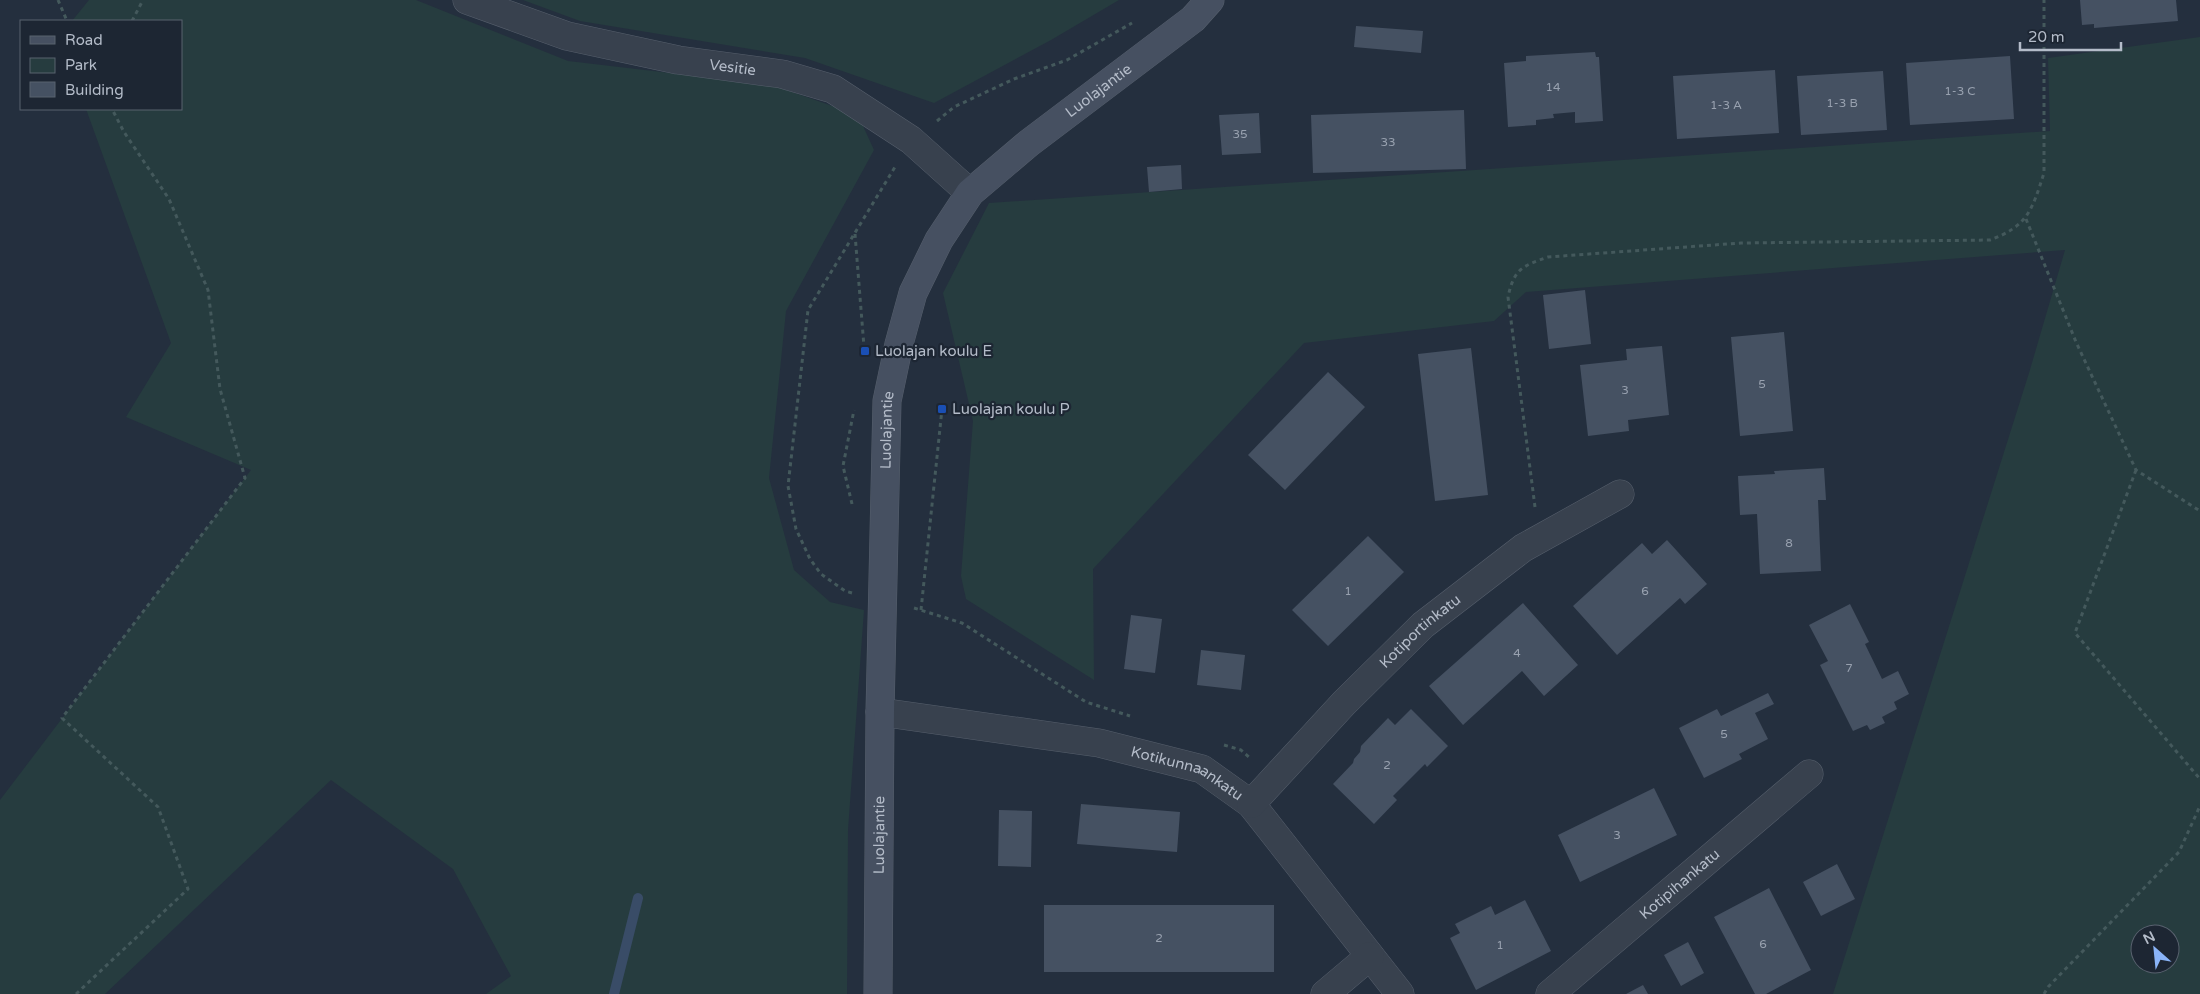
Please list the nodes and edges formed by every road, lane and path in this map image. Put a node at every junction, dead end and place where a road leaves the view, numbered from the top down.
1 (58, 0) edge
2 (143, 0) edge
3 (467, 0) edge
4 (1210, 0) edge
5 (2044, 0) edge
6 (67, 20) edge
7 (133, 20) edge
8 (113, 110) edge
9 (970, 193) junction
10 (2026, 219) junction
11 (942, 409) dead end
12 (2136, 470) junction
13 (1620, 494) dead end
14 (2200, 511) edge
15 (1539, 540) junction
16 (883, 599) junction
17 (921, 610) junction
18 (880, 712) junction
19 (1131, 716) dead end
20 (1223, 744) dead end
21 (1810, 774) dead end
22 (2200, 779) edge
23 (1274, 780) junction
24 (1251, 804) junction
25 (2200, 806) edge
26 (1370, 956) junction
27 (76, 994) edge
28 (878, 994) edge
29 (1325, 994) edge
30 (1400, 994) edge
31 (1550, 994) edge
32 (2044, 994) edge

1 - 6 path
2 - 7 path
3 - 9 street, Vesitie
4 - 9 main road, Luolajantie
5 - 10 path
8 - 27 path
9 - 16 main road, Luolajantie
10 - 12 path
10 - 15 path
11 - 17 path
12 - 14 path
12 - 22 path
13 - 15 street, Kotiportinkatu
15 - 23 street, Kotiportinkatu
16 - 17 path
16 - 18 main road, Luolajantie
17 - 19 path
18 - 24 street, Kotikunnaankatu
18 - 28 main road, Luolajantie
20 - 23 path
21 - 31 street, Kotipihankatu
23 - 24 street, Kotiportinkatu
24 - 26 street, Kotikunnaankatu
25 - 32 path
26 - 29 street
26 - 30 street, Kotikunnaankatu

